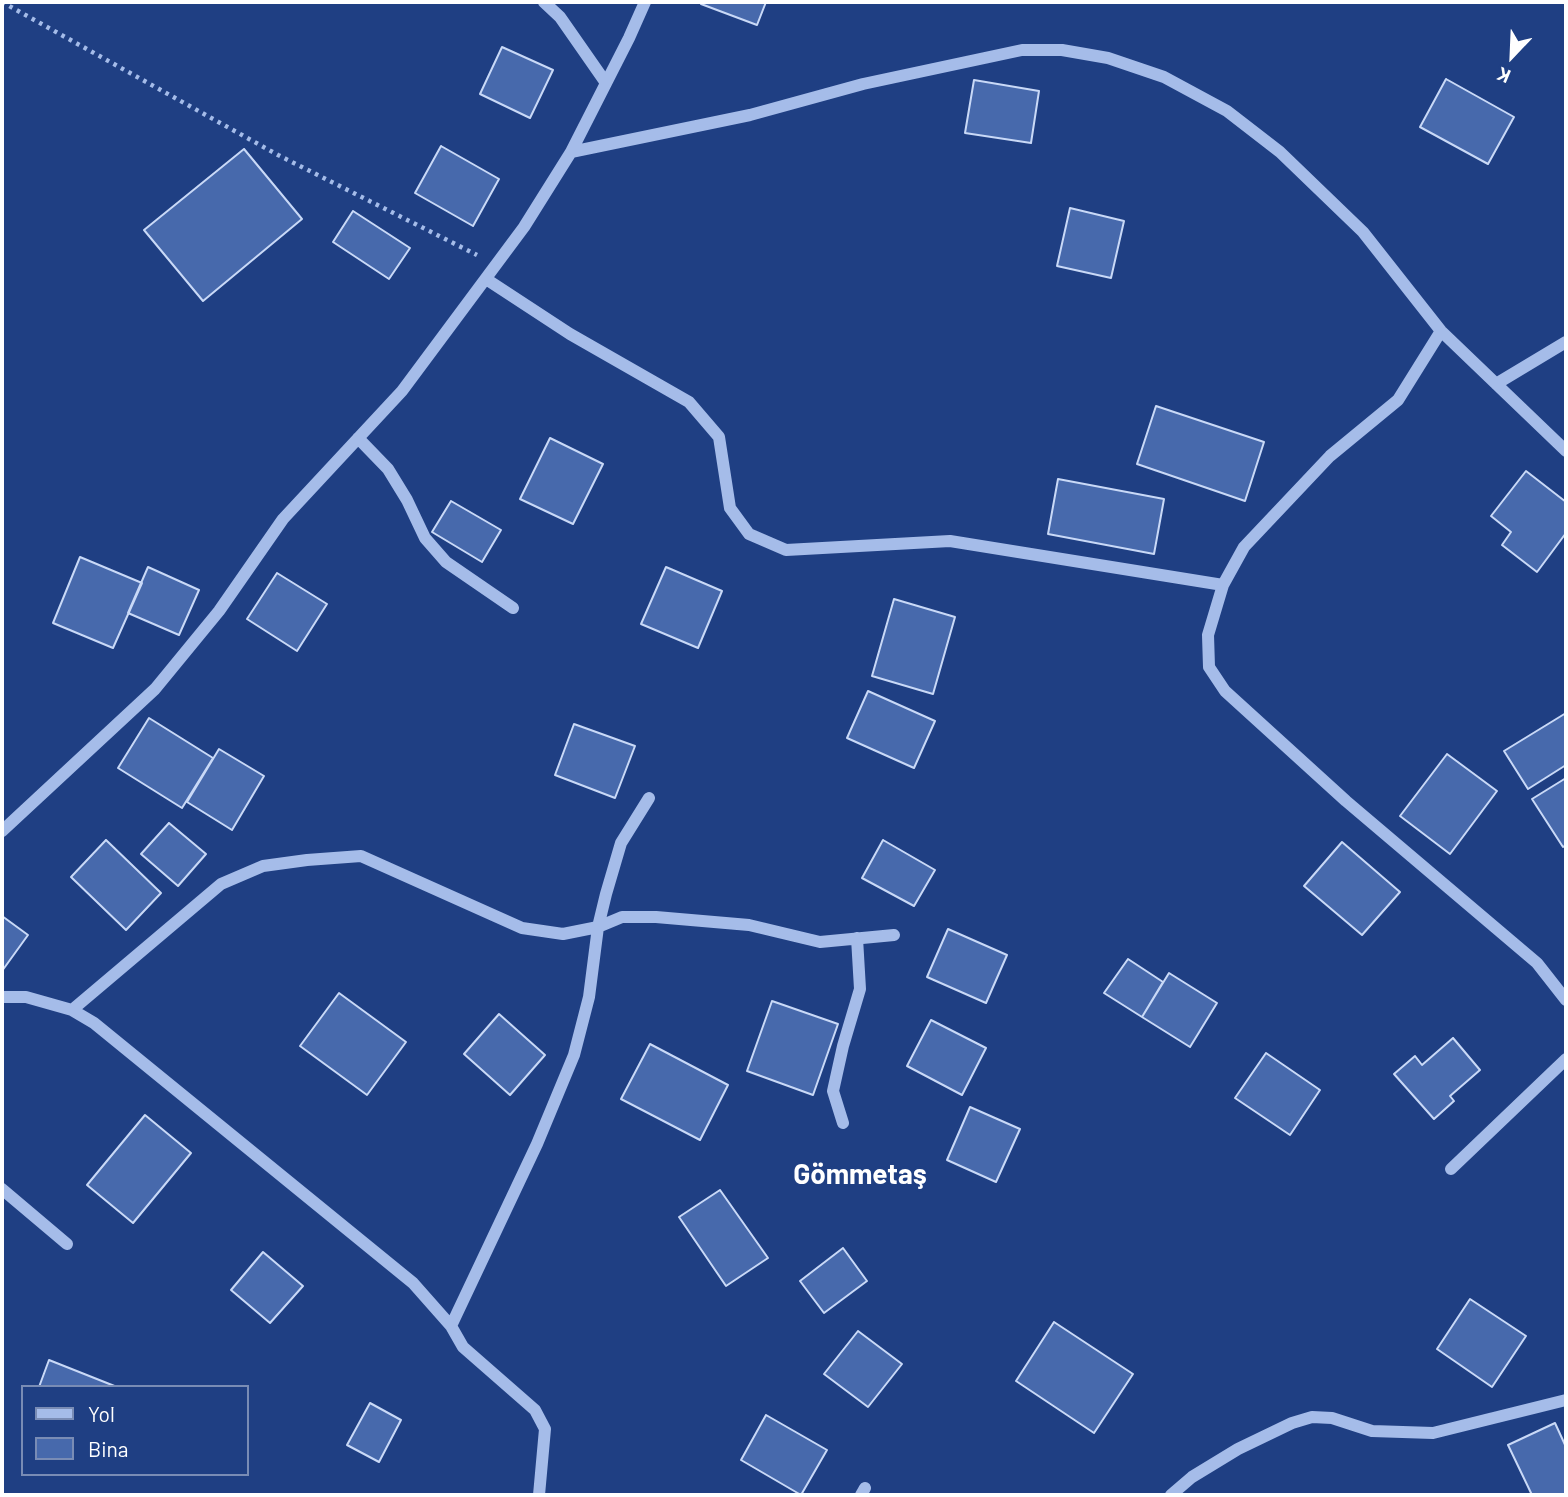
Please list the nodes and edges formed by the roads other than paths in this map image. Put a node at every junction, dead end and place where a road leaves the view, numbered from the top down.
1 (544, 2) edge
2 (645, 2) edge
3 (607, 83) junction
4 (571, 152) junction
5 (486, 279) junction
6 (1441, 331) junction
7 (1566, 342) edge
8 (1496, 384) junction
9 (358, 438) junction
10 (1566, 451) edge
11 (1223, 585) junction
12 (513, 608) dead end
13 (649, 798) dead end
14 (2, 831) edge
15 (598, 928) junction
16 (894, 935) dead end
17 (857, 938) junction
18 (2, 996) edge
19 (1566, 1000) edge
20 (72, 1010) junction
21 (1566, 1059) edge
22 (843, 1123) dead end
23 (1451, 1169) dead end
24 (2, 1189) edge
25 (67, 1244) dead end
26 (451, 1325) junction
27 (1566, 1400) edge
28 (539, 1495) edge
29 (1171, 1495) edge

1 - 3 street
2 - 3 street
3 - 4 street
4 - 5 street
4 - 6 street
5 - 9 street
5 - 11 street
6 - 8 street
6 - 11 street
7 - 8 street
8 - 10 street
9 - 12 street
9 - 14 street
11 - 19 street
13 - 15 street
15 - 17 street
15 - 20 street
15 - 26 street
16 - 17 street
17 - 22 street
18 - 20 street
20 - 26 street
21 - 23 street
24 - 25 street
26 - 28 street
27 - 29 street

